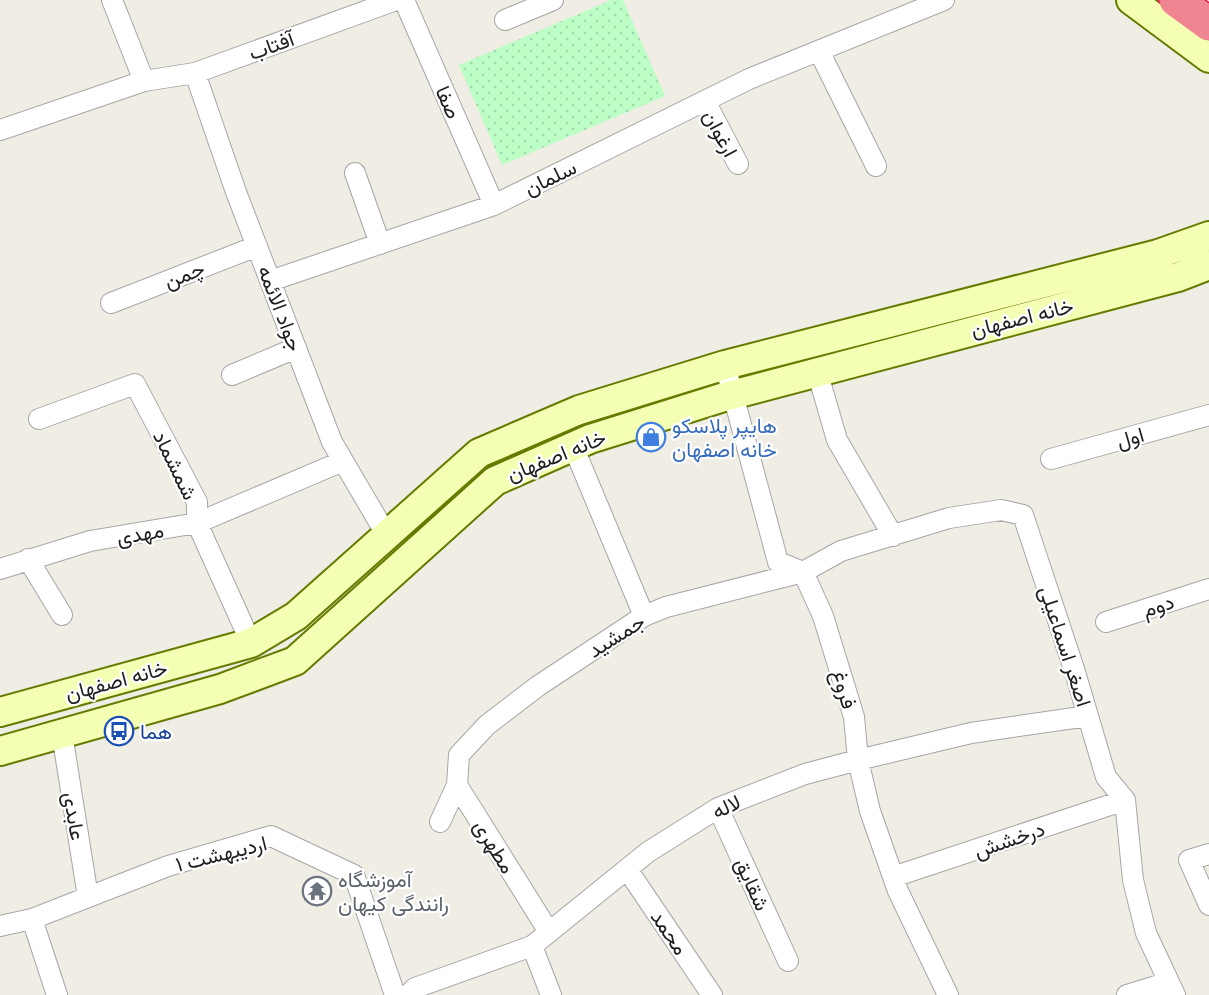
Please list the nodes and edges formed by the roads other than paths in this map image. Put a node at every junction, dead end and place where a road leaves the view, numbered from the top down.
1 (112, 0) edge
2 (396, 0) edge
3 (404, 0) edge
4 (553, 0) edge
5 (944, 0) edge
6 (1131, 0) edge
7 (1176, 0) edge
8 (505, 21) dead end
9 (1209, 24) edge
10 (819, 51) junction
11 (1209, 58) edge
12 (195, 73) junction
13 (144, 81) junction
14 (705, 101) junction
15 (0, 130) edge
16 (738, 165) dead end
17 (876, 166) dead end
18 (355, 172) dead end
19 (494, 205) junction
20 (1209, 236) edge
21 (380, 244) junction
22 (257, 246) junction
23 (1209, 265) edge
24 (270, 281) junction
25 (111, 303) dead end
26 (296, 348) junction
27 (725, 365) junction
28 (817, 371) junction
29 (232, 375) dead end
30 (734, 394) junction
31 (1209, 415) edge
32 (39, 419) dead end
33 (573, 446) junction
34 (1051, 459) dead end
35 (343, 461) junction
36 (197, 523) junction
37 (386, 534) junction
38 (893, 536) junction
39 (28, 559) junction
40 (0, 568) edge
41 (803, 572) junction
42 (1209, 589) edge
43 (62, 615) dead end
44 (644, 616) junction
45 (1106, 622) dead end
46 (251, 643) junction
47 (0, 712) edge
48 (1088, 716) junction
49 (62, 734) junction
50 (0, 751) edge
51 (858, 760) junction
52 (457, 785) junction
53 (1125, 800) junction
54 (718, 808) junction
55 (440, 822) dead end
56 (1209, 854) edge
57 (627, 869) junction
58 (894, 878) junction
59 (88, 897) junction
60 (1209, 905) edge
61 (32, 919) junction
62 (0, 926) edge
63 (549, 932) junction
64 (532, 946) junction
65 (788, 961) dead end
66 (1172, 988) edge
67 (57, 995) edge
68 (395, 995) edge
69 (408, 995) edge
70 (551, 995) edge
71 (712, 995) edge
72 (948, 995) edge
73 (1127, 995) edge

1 - 13 street
2 - 12 street, آفتاب
3 - 19 street, صفا
4 - 8 street
5 - 10 street, سلمان
6 - 11 main road
7 - 9 highway
10 - 14 street, سلمان
10 - 17 street
12 - 13 street, آفتاب
12 - 22 street, جواد الائمه
13 - 15 street, آفتاب
14 - 16 street, ارغوان
14 - 19 street, سلمان
18 - 21 street
19 - 21 street, سلمان
20 - 27 main road, خانه اصفهان
21 - 24 street, سلمان
22 - 24 street, جواد الائمه
22 - 25 street, چمن
23 - 28 main road, خانه اصفهان
24 - 26 street, جواد الائمه
26 - 29 street
26 - 35 street, جواد الائمه
27 - 30 street
27 - 37 main road, خانه اصفهان
28 - 30 main road, خانه اصفهان
28 - 38 street
30 - 33 main road, خانه اصفهان
30 - 41 street
31 - 34 street, اول
32 - 36 street, شمشماد
33 - 44 street
33 - 49 main road, خانه اصفهان
35 - 36 street, مهدی
35 - 37 street, جواد الائمه
36 - 39 street, مهدی
36 - 46 street, شمشماد
37 - 46 main road, خانه اصفهان
38 - 41 street, اصغر اسماعیلی
38 - 48 street, اصغر اسماعیلی
39 - 40 street, مهدی
39 - 43 street
41 - 44 street, جمشید
41 - 51 street, فروغ
42 - 45 street, دوم
44 - 52 street, جمشید
46 - 47 main road, خانه اصفهان
48 - 51 street, لاله
48 - 53 street, اصغر اسماعیلی
49 - 50 main road, خانه اصفهان
49 - 59 street, عابدی
51 - 54 street, لاله
51 - 58 street, فروغ
52 - 55 street
52 - 63 street, مطهری
53 - 58 street, درخشش
53 - 66 street
54 - 57 street, لاله
54 - 65 street, شقایق
56 - 60 street
57 - 63 street, لاله
57 - 71 street, محمد
58 - 72 street, فروغ
59 - 61 street, اردیبهشت ۱
59 - 68 street, اردیبهشت ۱
61 - 62 street, اردیبهشت ۱
61 - 67 street
63 - 64 street, لاله
64 - 69 street, لاله
64 - 70 street
66 - 73 street

